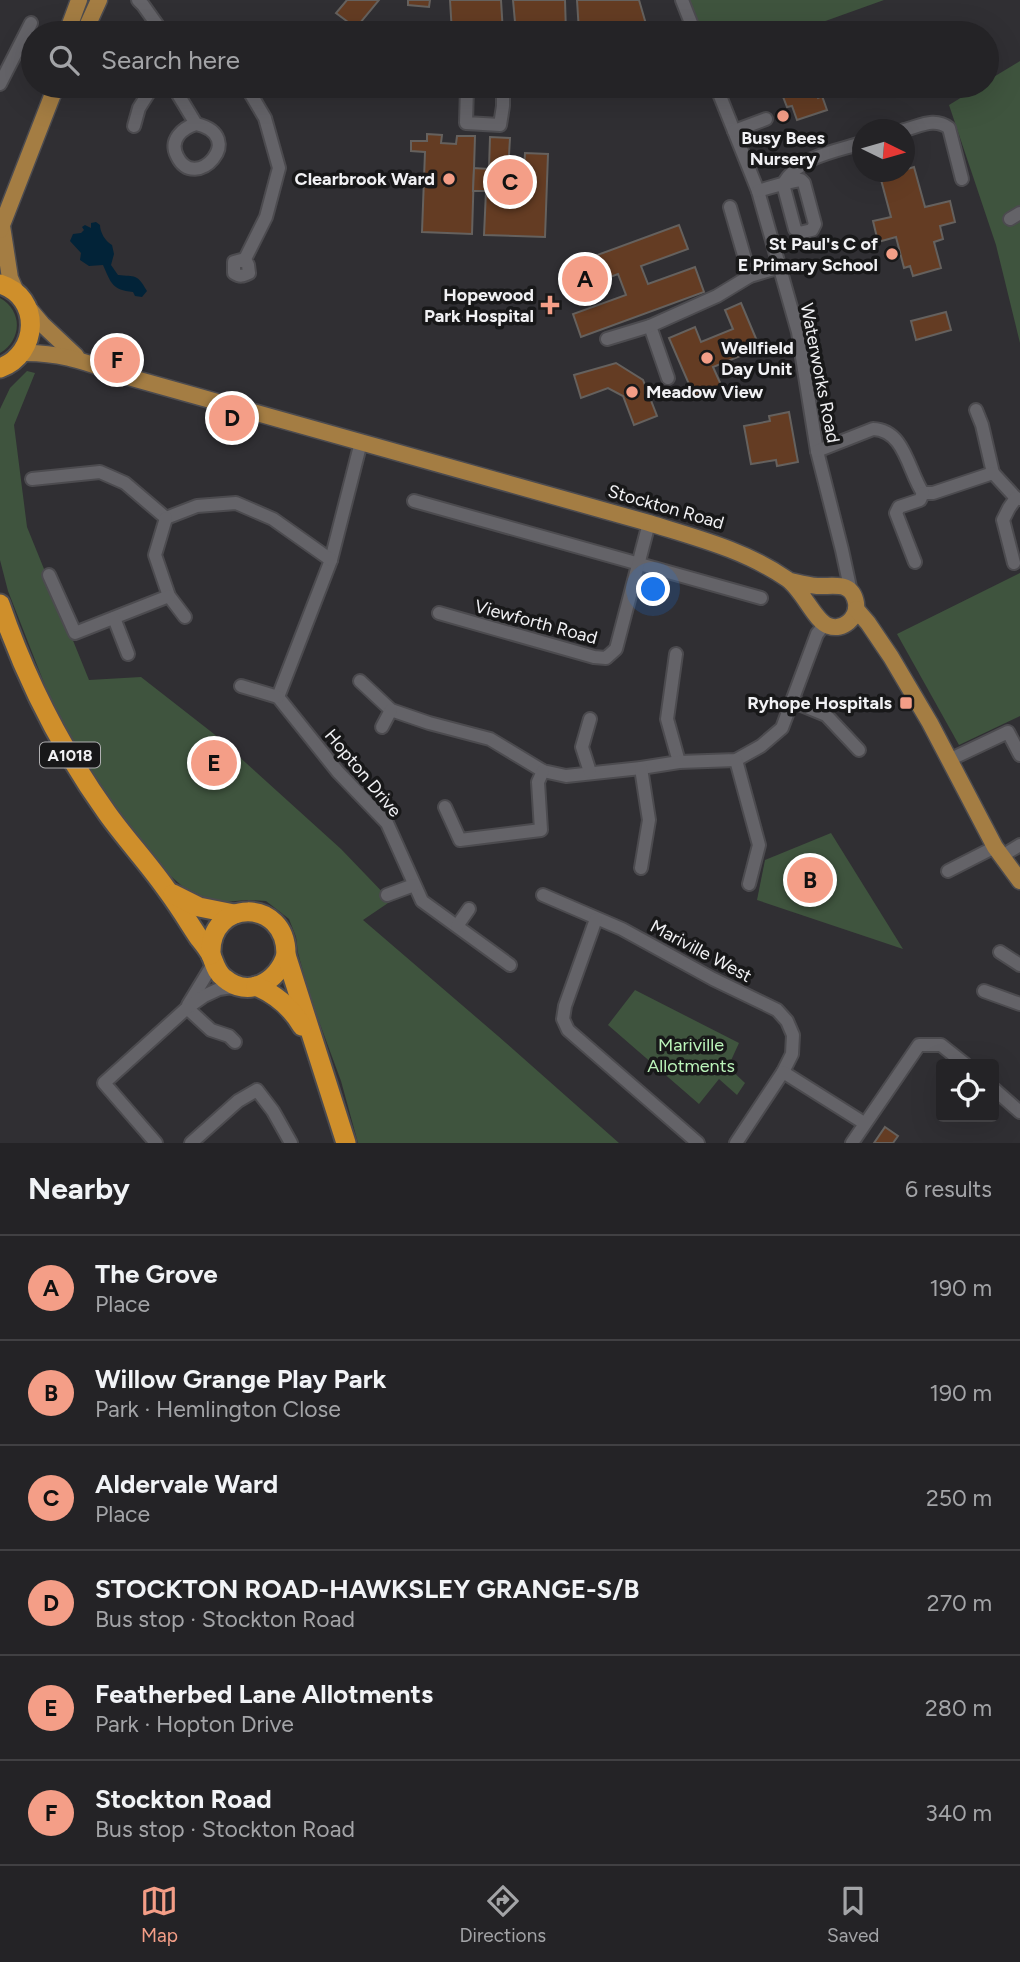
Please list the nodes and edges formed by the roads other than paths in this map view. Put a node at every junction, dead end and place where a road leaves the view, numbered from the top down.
1 (79, 0) edge
2 (99, 0) edge
3 (138, 0) edge
4 (682, 0) edge
5 (71, 21) edge
6 (89, 21) edge
7 (154, 21) edge
8 (690, 21) edge
9 (21, 43) edge
10 (0, 84) edge
11 (51, 98) edge
12 (142, 98) edge
13 (180, 98) edge
14 (253, 98) edge
15 (465, 98) edge
16 (503, 98) edge
17 (721, 98) edge
18 (766, 119) dead end
19 (196, 124) dead end
20 (134, 126) dead end
21 (915, 127) edge
22 (734, 131) junction
23 (852, 146) edge
24 (962, 179) dead end
25 (758, 191) junction
26 (730, 207) dead end
27 (1, 228) edge
28 (245, 259) dead end
29 (780, 267) junction
30 (750, 276) junction
31 (14, 294) edge
32 (650, 326) junction
33 (607, 339) dead end
34 (13, 360) edge
35 (80, 360) junction
36 (668, 378) dead end
37 (0, 385) edge
38 (976, 410) dead end
39 (361, 442) junction
40 (817, 452) junction
41 (993, 473) junction
42 (32, 480) dead end
43 (923, 493) junction
44 (1018, 499) edge
45 (414, 501) dead end
46 (166, 518) junction
47 (649, 523) junction
48 (842, 550) junction
49 (331, 560) junction
50 (915, 562) dead end
51 (1014, 563) dead end
52 (639, 565) junction
53 (48, 575) dead end
54 (791, 581) junction
55 (829, 586) junction
56 (851, 592) junction
57 (169, 596) junction
58 (761, 598) dead end
59 (0, 604) edge
60 (856, 609) junction
61 (439, 613) dead end
62 (185, 617) dead end
63 (114, 618) junction
64 (819, 619) junction
65 (846, 624) junction
66 (875, 633) junction
67 (128, 654) dead end
68 (676, 654) dead end
69 (359, 681) dead end
70 (241, 686) dead end
71 (278, 697) junction
72 (792, 701) junction
73 (391, 710) junction
74 (590, 719) dead end
75 (382, 727) dead end
76 (859, 750) dead end
77 (1020, 755) edge
78 (736, 760) junction
79 (949, 760) junction
80 (680, 762) junction
81 (641, 768) junction
82 (543, 771) junction
83 (590, 772) junction
84 (445, 807) dead end
85 (1020, 845) edge
86 (998, 852) junction
87 (641, 868) dead end
88 (948, 870) dead end
89 (1020, 881) edge
90 (749, 884) dead end
91 (414, 885) junction
92 (167, 890) junction
93 (387, 895) dead end
94 (543, 895) dead end
95 (469, 909) dead end
96 (234, 914) junction
97 (596, 919) junction
98 (457, 926) junction
99 (1000, 952) dead end
100 (286, 955) junction
101 (212, 959) junction
102 (510, 965) dead end
103 (1020, 965) edge
104 (248, 986) junction
105 (984, 991) dead end
106 (1020, 1004) edge
107 (187, 1008) junction
108 (235, 1042) dead end
109 (314, 1045) junction
110 (959, 1059) edge
111 (783, 1072) junction
112 (999, 1094) edge
113 (1020, 1112) edge
114 (864, 1123) junction
115 (156, 1143) edge
116 (191, 1143) edge
117 (291, 1143) edge
118 (346, 1143) edge
119 (698, 1143) edge
120 (736, 1143) edge
121 (852, 1143) edge

1 - 5 main road
2 - 6 main road
3 - 7 street
4 - 8 street
9 - 10 street
11 - 27 main road
12 - 20 street
13 - 19 street
14 - 28 street
15 - 16 street
17 - 22 street, Waterworks Road
18 - 22 street
21 - 24 street
22 - 25 street, Waterworks Road
23 - 25 street
25 - 29 street, Waterworks Road
26 - 30 street
27 - 31 main road
29 - 30 street
29 - 40 street, Waterworks Road
30 - 32 street
31 - 34 highway
31 - 35 main road, Stockton Road
32 - 33 street
32 - 36 street
34 - 35 main road, Stockton Road
34 - 37 highway
35 - 39 main road, Stockton Road
38 - 41 street
39 - 47 main road, Stockton Road
39 - 49 street
40 - 43 street
40 - 48 street, Waterworks Road
41 - 43 street
41 - 44 street
42 - 46 street
43 - 50 street
44 - 51 street
45 - 52 street
46 - 49 street
46 - 57 street
47 - 52 street, Viewforth Road
47 - 54 main road, Stockton Road
48 - 55 street, Waterworks Road
48 - 56 street, Waterworks Road
49 - 71 street
52 - 58 street
52 - 61 street, Viewforth Road
53 - 63 street
54 - 55 main road, Stockton Road
54 - 64 main road, Stockton Road
55 - 56 main road, Stockton Road
55 - 64 main road
56 - 60 main road
57 - 62 street
57 - 63 street
59 - 92 highway, A1018
60 - 65 main road
60 - 66 main road
63 - 67 street
64 - 65 main road
64 - 72 street
65 - 66 main road
66 - 79 main road
68 - 80 street
69 - 73 street
70 - 71 street
71 - 91 street, Hopton Drive
72 - 76 street
72 - 78 street
73 - 75 street
73 - 82 street
74 - 83 street
77 - 79 street
78 - 80 street
78 - 90 street
79 - 86 main road
80 - 81 street
81 - 83 street
81 - 87 street
82 - 83 street
82 - 84 street
85 - 86 street
86 - 88 street
86 - 89 main road
91 - 93 street
91 - 98 street, Hopton Drive
92 - 96 highway, A1018
92 - 101 highway, A1018
94 - 97 street, Mariville West
95 - 98 street
96 - 100 highway, A1018
96 - 101 highway
97 - 111 street, Mariville West
97 - 119 street
98 - 102 street, Hopton Drive
99 - 103 street
100 - 104 highway
100 - 109 highway, A1018
101 - 104 highway, A1018
101 - 107 street
104 - 107 street
104 - 109 highway, A1018
105 - 106 street
107 - 108 street
107 - 115 street
109 - 118 highway, A1018
110 - 114 street
111 - 114 street
111 - 120 street, Mariville West
112 - 113 street
114 - 121 street
116 - 117 street

